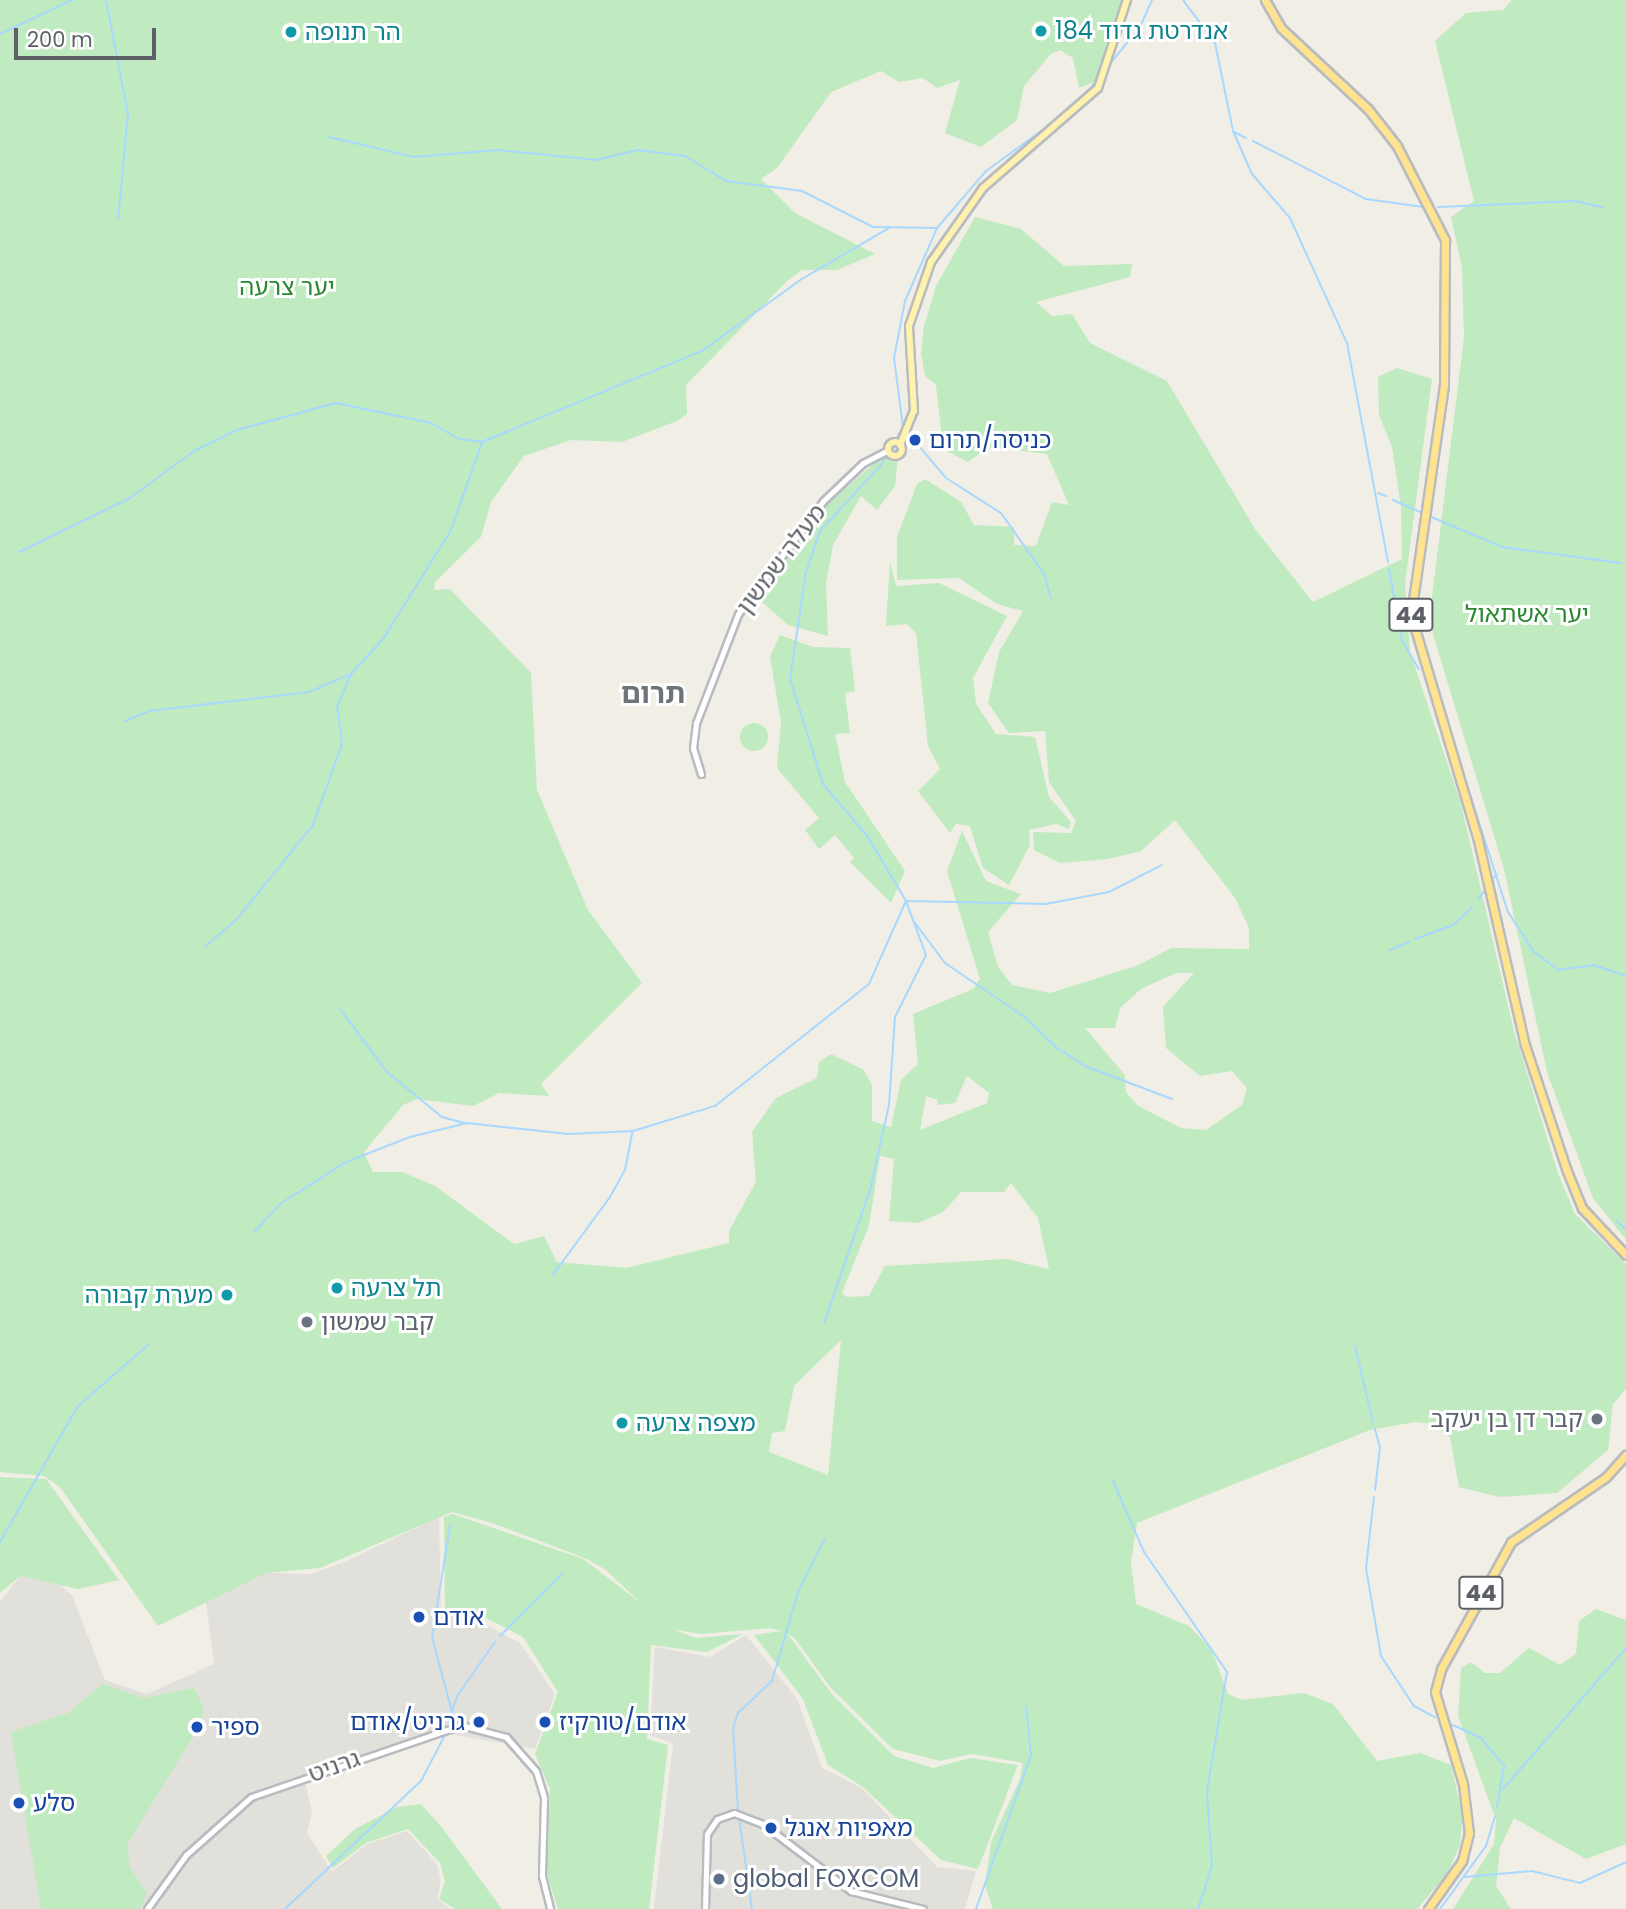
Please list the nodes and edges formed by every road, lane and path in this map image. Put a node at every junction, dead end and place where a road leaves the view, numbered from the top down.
1 (1127, 0) edge
2 (1265, 0) edge
3 (888, 450) joint
4 (701, 774) dead end
5 (1626, 1255) edge
6 (1626, 1455) edge
7 (147, 1909) edge
8 (550, 1909) edge
9 (705, 1909) edge
10 (923, 1909) edge
11 (1428, 1909) edge

1 - 3 main road
2 - 5 highway, 44
3 - 4 street, מעלה שמשון
6 - 11 highway, 44
7 - 8 street, גרניט
9 - 10 street

